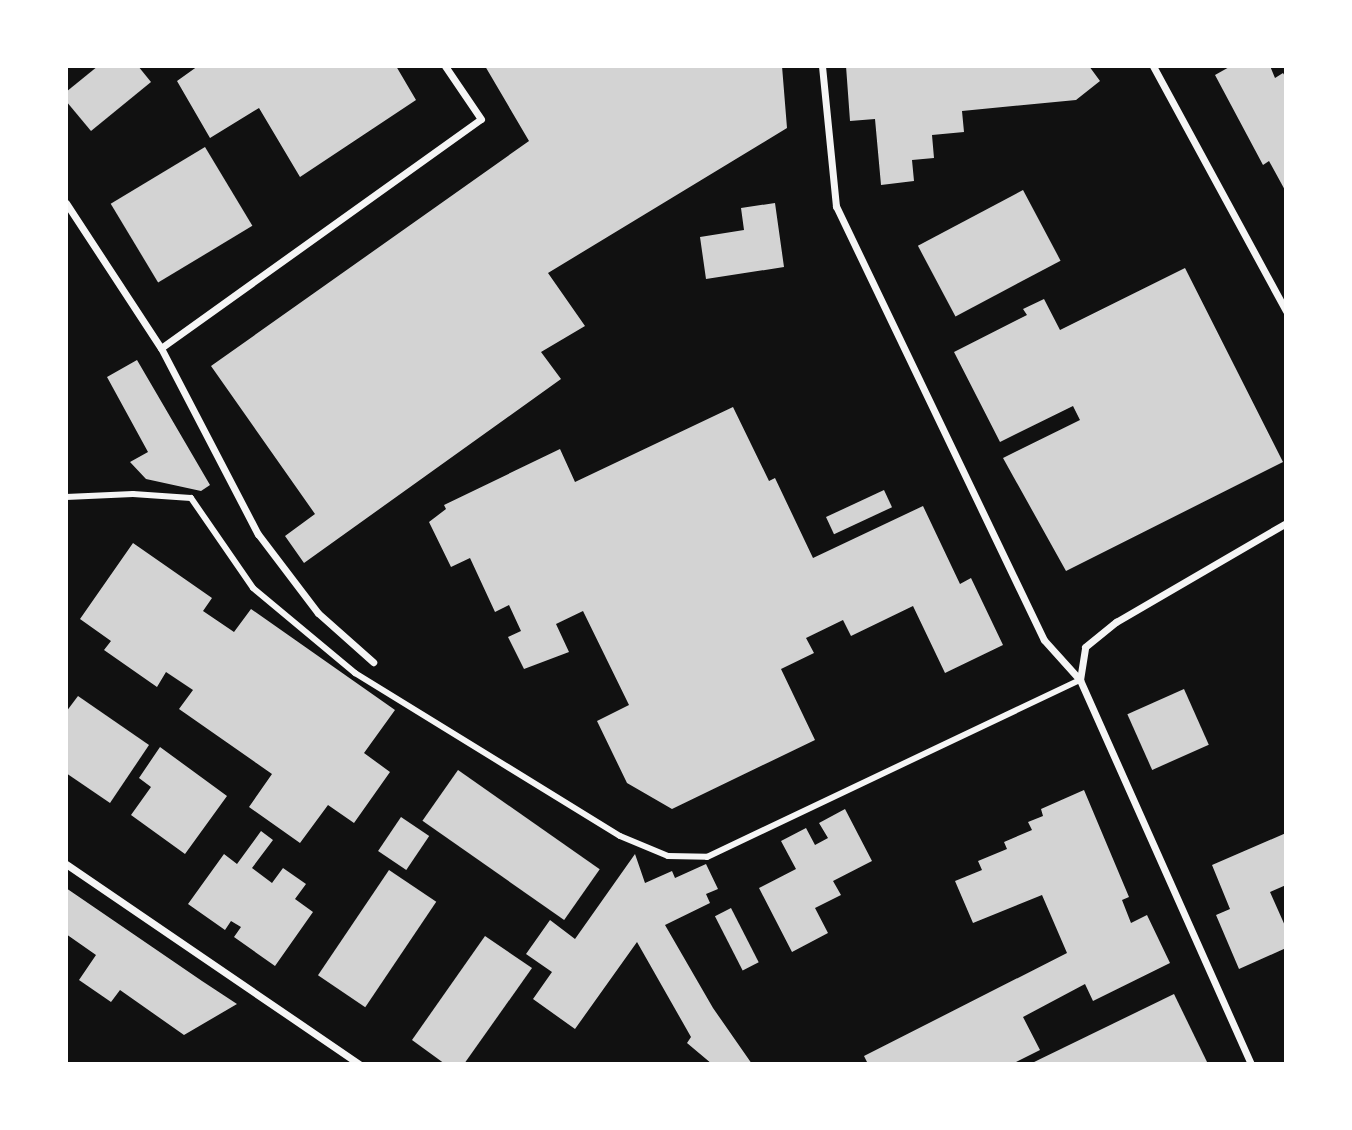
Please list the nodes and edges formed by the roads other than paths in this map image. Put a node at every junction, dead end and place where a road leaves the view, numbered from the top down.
1 (445, 66) edge
2 (822, 66) edge
3 (1153, 66) edge
4 (66, 204) edge
5 (1286, 311) edge
6 (161, 348) junction
7 (66, 497) edge
8 (1286, 523) edge
9 (373, 662) dead end
10 (1080, 680) junction
11 (66, 864) edge
12 (359, 1063) edge
13 (1251, 1063) edge

1 - 6 street
2 - 10 street
3 - 5 street
4 - 6 street
6 - 9 street
7 - 10 street
8 - 10 street
10 - 13 street
11 - 12 street

